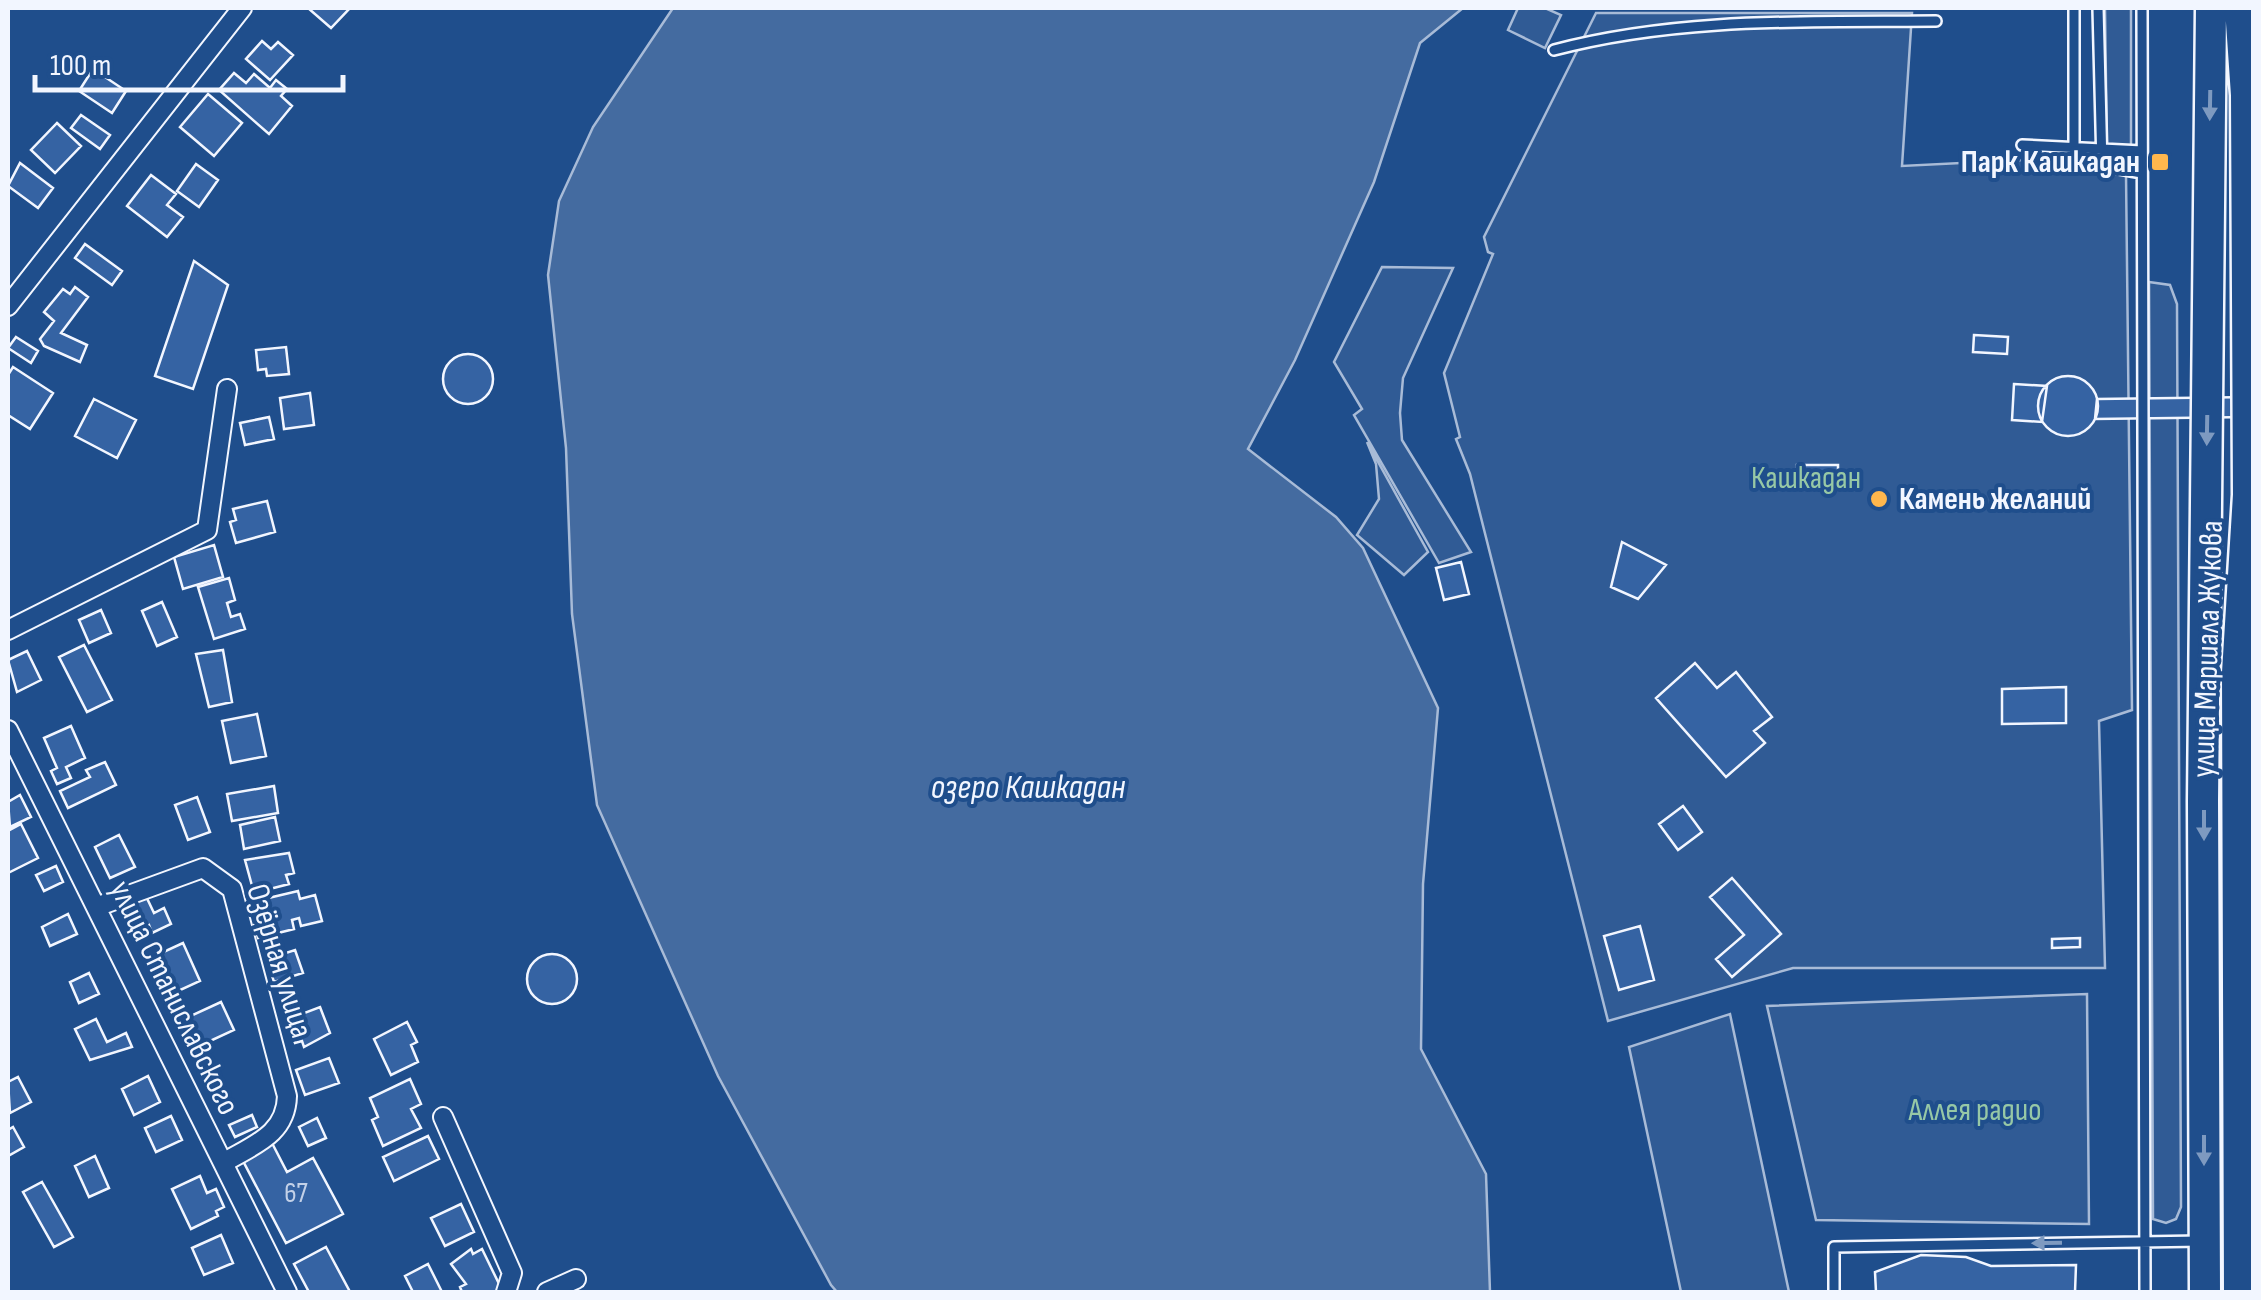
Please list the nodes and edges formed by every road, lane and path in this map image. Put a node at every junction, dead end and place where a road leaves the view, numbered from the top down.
1 (242, 8) edge
2 (2074, 8) edge
3 (2098, 8) edge
4 (2142, 8) edge
5 (2211, 8) edge
6 (2240, 8) edge
7 (1936, 21) dead end
8 (1554, 50) dead end
9 (2022, 145) dead end
10 (2074, 148) junction
11 (2102, 149) junction
12 (2142, 151) junction
13 (2142, 173) junction
14 (8, 306) edge
15 (227, 389) dead end
16 (8, 630) edge
17 (2245, 666) edge
18 (8, 730) edge
19 (96, 907) junction
20 (443, 1117) dead end
21 (223, 1163) junction
22 (2144, 1241) junction
23 (2204, 1241) junction
24 (576, 1279) dead end
25 (287, 1292) edge
26 (506, 1292) edge
27 (548, 1292) edge
28 (1834, 1292) edge
29 (2144, 1292) edge
30 (2205, 1292) edge
31 (2239, 1292) edge

1 - 14 street
2 - 10 lane
3 - 11 lane
4 - 12 lane
5 -> 23 main road, улица Маршала Жукова
6 - 17 main road, улица Маршала Жукова
7 - 8 lane
9 - 10 lane
10 - 11 lane
11 - 12 lane
11 - 13 lane
12 - 13 lane
13 - 22 lane
15 - 16 street
17 - 31 main road, улица Маршала Жукова
18 - 19 street, улица Станиславского
19 - 21 street, улица Станиславского
19 - 21 street, Озёрная улица
20 - 26 street
21 - 25 street, улица Станиславского
22 - 23 lane
22 -> 28 lane
22 - 29 lane
23 - 30 main road, улица Маршала Жукова
24 - 27 street

